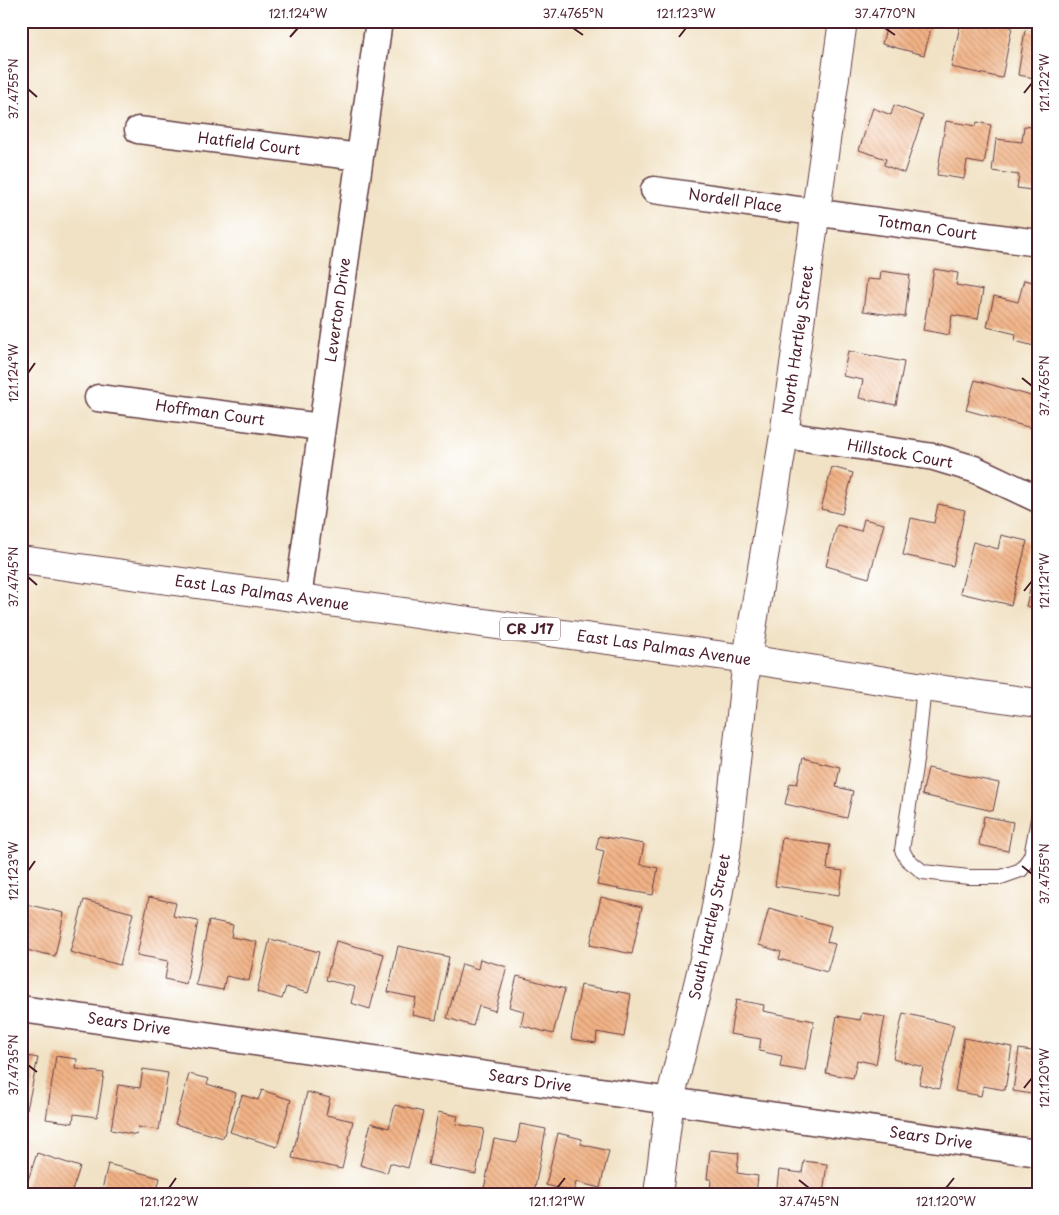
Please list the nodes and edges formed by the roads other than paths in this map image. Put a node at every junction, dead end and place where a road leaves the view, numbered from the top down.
1 (379, 21) edge
2 (843, 21) edge
3 (138, 130) dead end
4 (360, 157) junction
5 (654, 190) dead end
6 (817, 212) junction
7 (1038, 243) edge
8 (98, 398) dead end
9 (321, 428) junction
10 (784, 435) junction
11 (1038, 499) edge
12 (21, 560) edge
13 (298, 598) junction
14 (747, 659) junction
15 (924, 687) junction
16 (1038, 703) edge
17 (1038, 819) edge
18 (21, 1009) edge
19 (670, 1100) junction
20 (1038, 1153) edge
21 (658, 1194) edge

1 - 4 street, Leverton Drive
2 - 6 street, North Hartley Street
3 - 4 street, Hatfield Court
4 - 9 street, Leverton Drive
5 - 6 street, Nordell Place
6 - 7 street, Totman Court
6 - 10 street, North Hartley Street
8 - 9 street, Hoffman Court
9 - 13 street, Leverton Drive
10 - 11 street, Hillstock Court
10 - 14 street, North Hartley Street
12 - 13 street, East Las Palmas Avenue / CR J17
13 - 14 street, East Las Palmas Avenue / CR J17
14 - 15 street, East Las Palmas Avenue / CR J17
14 - 19 street, South Hartley Street
15 - 16 street, East Las Palmas Avenue / CR J17
15 - 17 lane
18 - 19 street, Sears Drive
19 - 20 street, Sears Drive
19 - 21 street, South Hartley Street

